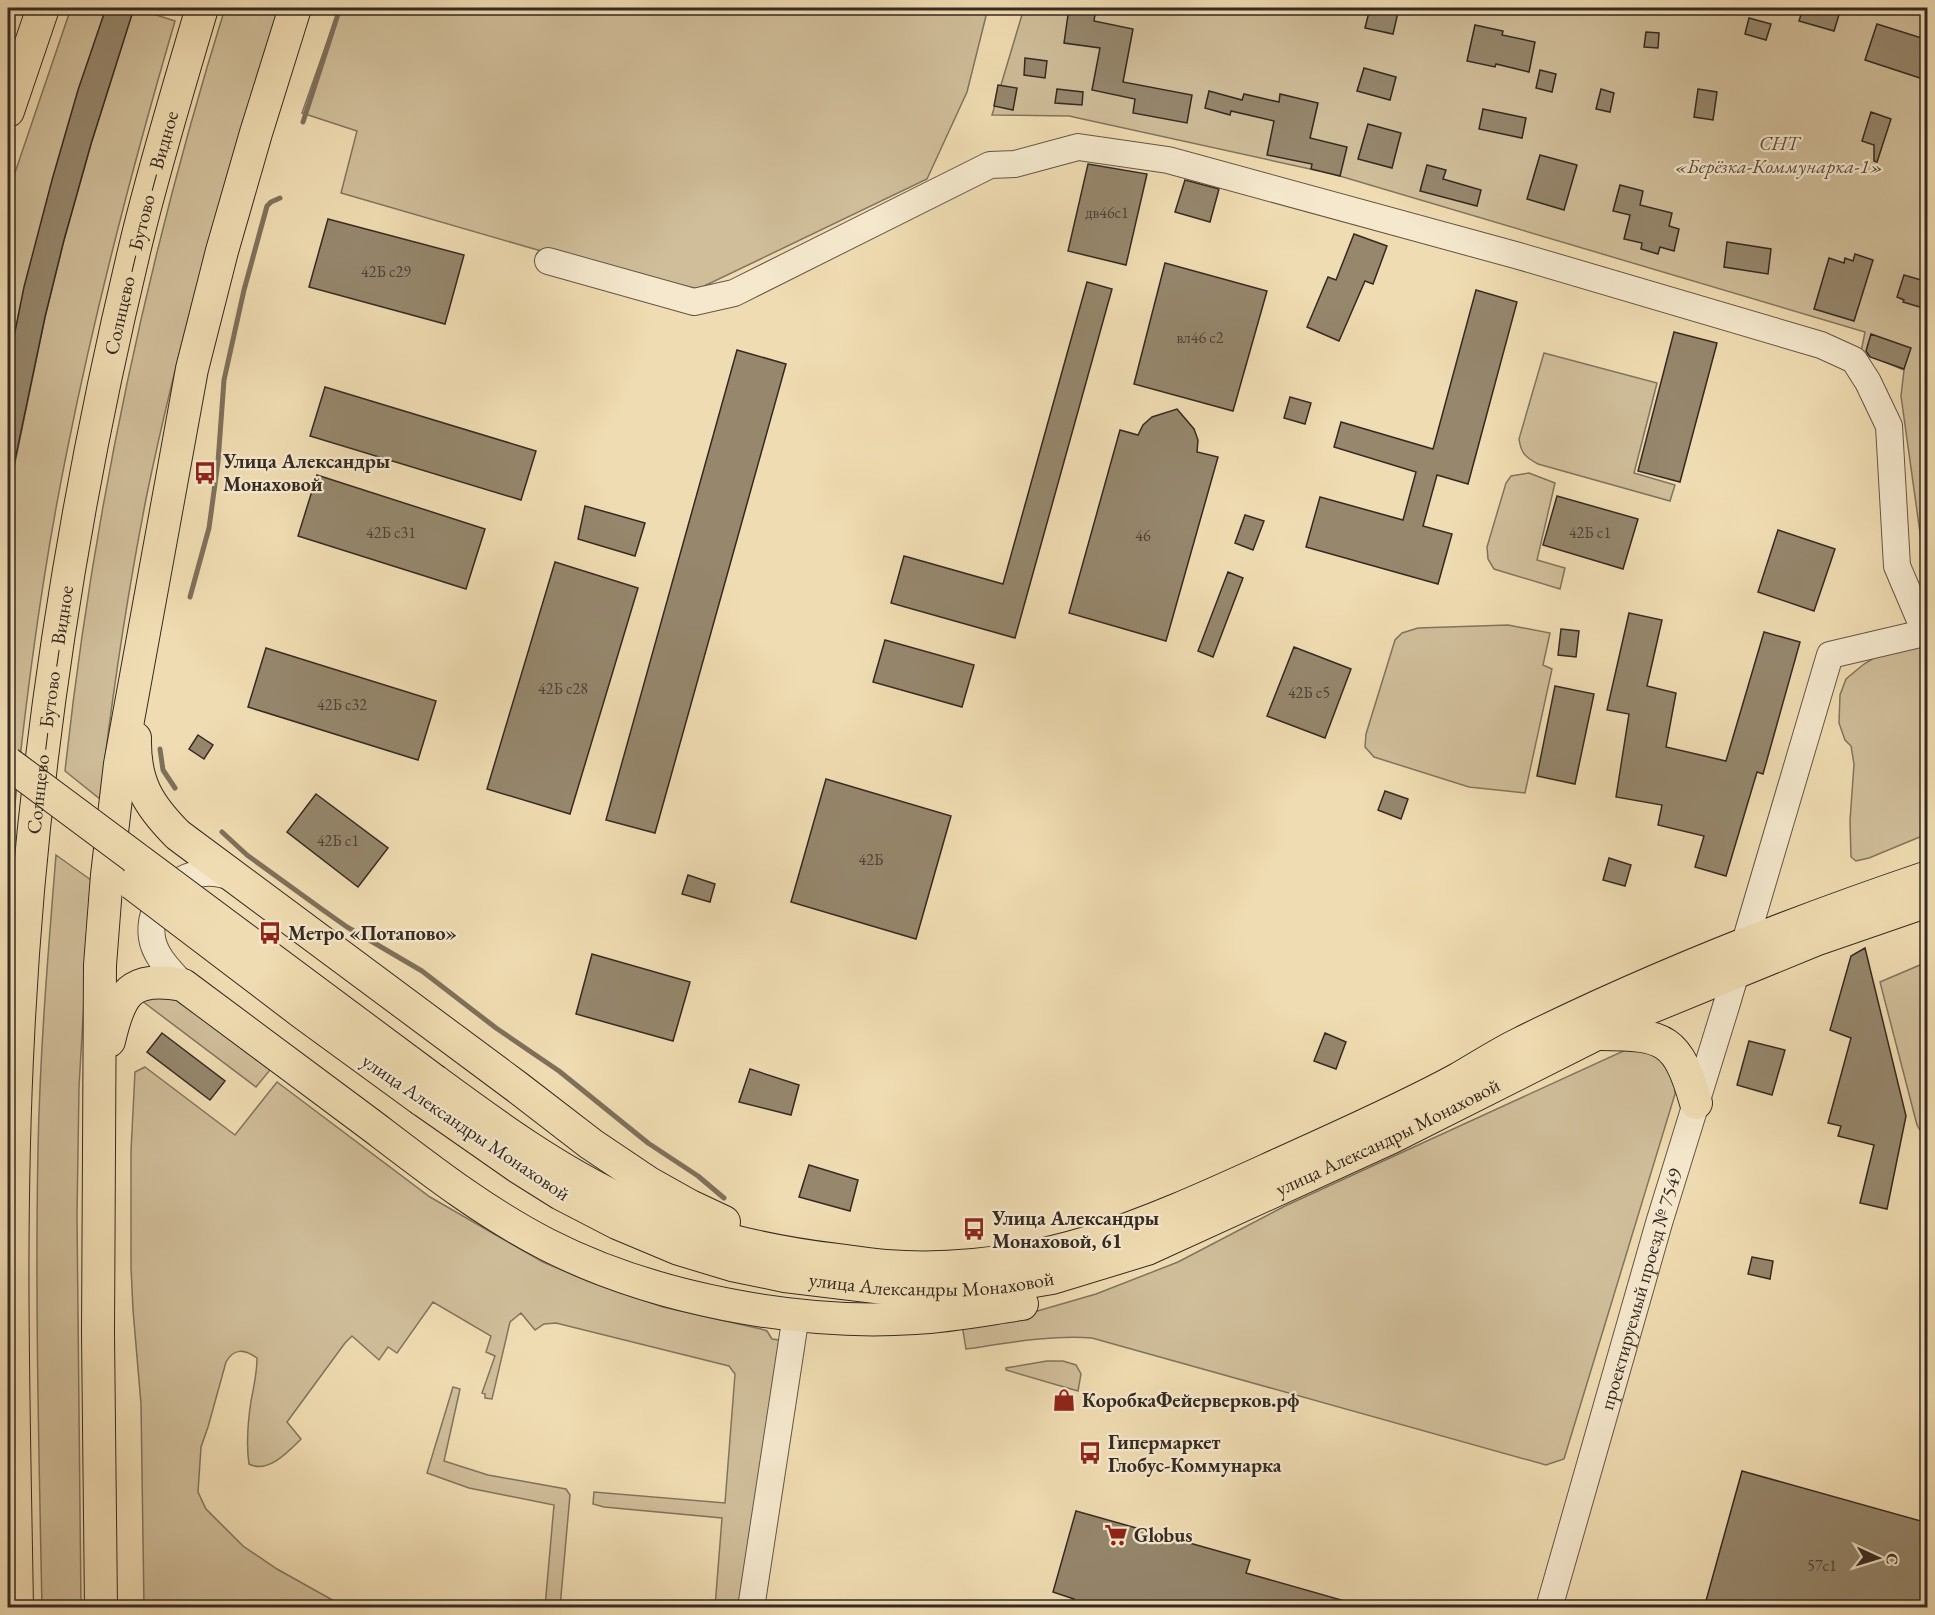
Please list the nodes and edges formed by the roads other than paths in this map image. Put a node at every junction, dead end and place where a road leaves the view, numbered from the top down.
1 (43, 8) edge
2 (202, 8) edge
3 (295, 8) edge
4 (8, 111) edge
5 (548, 261) dead end
6 (1926, 632) edge
7 (136, 685) junction
8 (8, 763) edge
9 (8, 786) edge
10 (1928, 878) edge
11 (237, 879) junction
12 (1928, 901) edge
13 (1739, 959) junction
14 (183, 985) junction
15 (1597, 1034) junction
16 (98, 1084) junction
17 (428, 1091) junction
18 (1696, 1103) junction
19 (1195, 1228) junction
20 (839, 1260) junction
21 (796, 1315) junction
22 (17, 1608) edge
23 (101, 1608) edge
24 (751, 1608) edge
25 (1550, 1608) edge

1 - 4 main road
2 - 22 main road, Солнцево — Бутово — Видное
3 - 7 main road
5 - 6 street
6 - 13 street, проектируемый проезд № 7549
7 - 11 main road
7 - 16 main road
8 - 17 main road, улица Александры Монаховой, bridge
9 - 17 main road, улица Александры Монаховой, bridge
10 - 13 main road, улица Александры Монаховой
11 - 14 street
11 - 20 main road
12 - 13 main road, улица Александры Монаховой
13 - 15 main road, улица Александры Монаховой
13 - 18 street, проектируемый проезд № 7549
13 - 20 main road, улица Александры Монаховой
14 - 16 main road
14 - 21 main road
15 - 18 main road
15 - 19 main road, улица Александры Монаховой
16 - 23 main road
17 - 19 main road, улица Александры Монаховой
17 - 20 main road, улица Александры Монаховой
18 - 25 street, проектируемый проезд № 7549
19 - 21 main road
21 - 24 street

